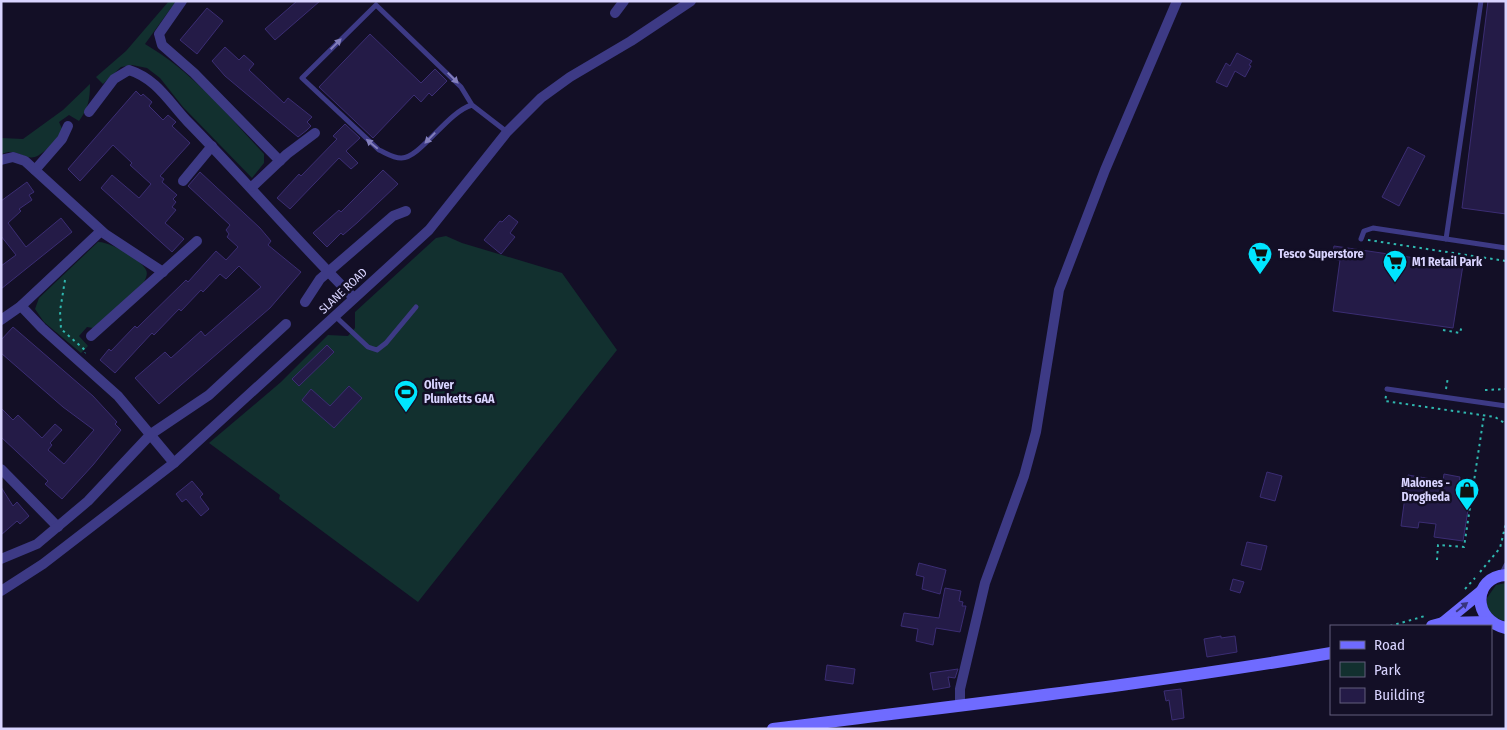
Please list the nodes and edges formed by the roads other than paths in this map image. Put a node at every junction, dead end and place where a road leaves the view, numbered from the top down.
1 (182, 1) edge
2 (624, 1) edge
3 (691, 1) edge
4 (1177, 1) edge
5 (1481, 1) edge
6 (614, 12) dead end
7 (472, 105) junction
8 (89, 112) dead end
9 (68, 126) dead end
10 (507, 132) junction
11 (315, 133) dead end
12 (212, 146) junction
13 (1, 160) edge
14 (280, 161) junction
15 (35, 170) junction
16 (183, 181) dead end
17 (252, 187) junction
18 (406, 211) dead end
19 (101, 231) junction
20 (1361, 239) road end
21 (1446, 239) junction
22 (197, 241) dead end
23 (1506, 248) edge
24 (163, 272) junction
25 (328, 272) junction
26 (354, 298) junction
27 (305, 302) dead end
28 (21, 306) junction
29 (416, 307) dead end
30 (335, 316) junction
31 (1, 320) edge
32 (286, 324) dead end
33 (91, 336) dead end
34 (1387, 389) road end
35 (1506, 406) edge
36 (151, 434) junction
37 (174, 463) junction
38 (1, 469) edge
39 (58, 527) junction
40 (1, 559) edge
41 (1504, 572) edge
42 (1, 591) edge
43 (1482, 591) junction
44 (1435, 621) edge
45 (1490, 622) junction
46 (1506, 628) edge
47 (1330, 653) edge
48 (960, 706) junction
49 (773, 729) edge

1 - 14 street
2 - 6 street
3 - 10 street, SLANE ROAD
4 - 48 street
5 - 21 lane
7 -> 7 lane
7 - 10 lane
8 - 12 street
9 - 15 street
10 - 26 street, SLANE ROAD
11 - 14 street
12 - 16 street
12 - 17 street
13 - 15 street
14 - 17 street
15 - 19 street
17 - 25 street
18 - 25 street
19 - 24 street
19 - 28 street
20 - 21 lane
21 - 23 lane
22 - 24 street
24 - 33 street
25 - 26 street
25 - 27 street
26 - 30 street, SLANE ROAD
28 - 31 street
28 - 36 street
29 - 30 lane
30 - 37 street, SLANE ROAD
32 - 36 street
34 - 35 lane
36 - 37 street
36 - 39 street
37 - 42 street, SLANE ROAD
38 - 39 street
39 - 40 street
41 - 43 main road
44 -> 43 main road
43 - 45 main road
44 - 45 main road
45 - 46 main road
47 - 48 main road
48 - 49 main road

